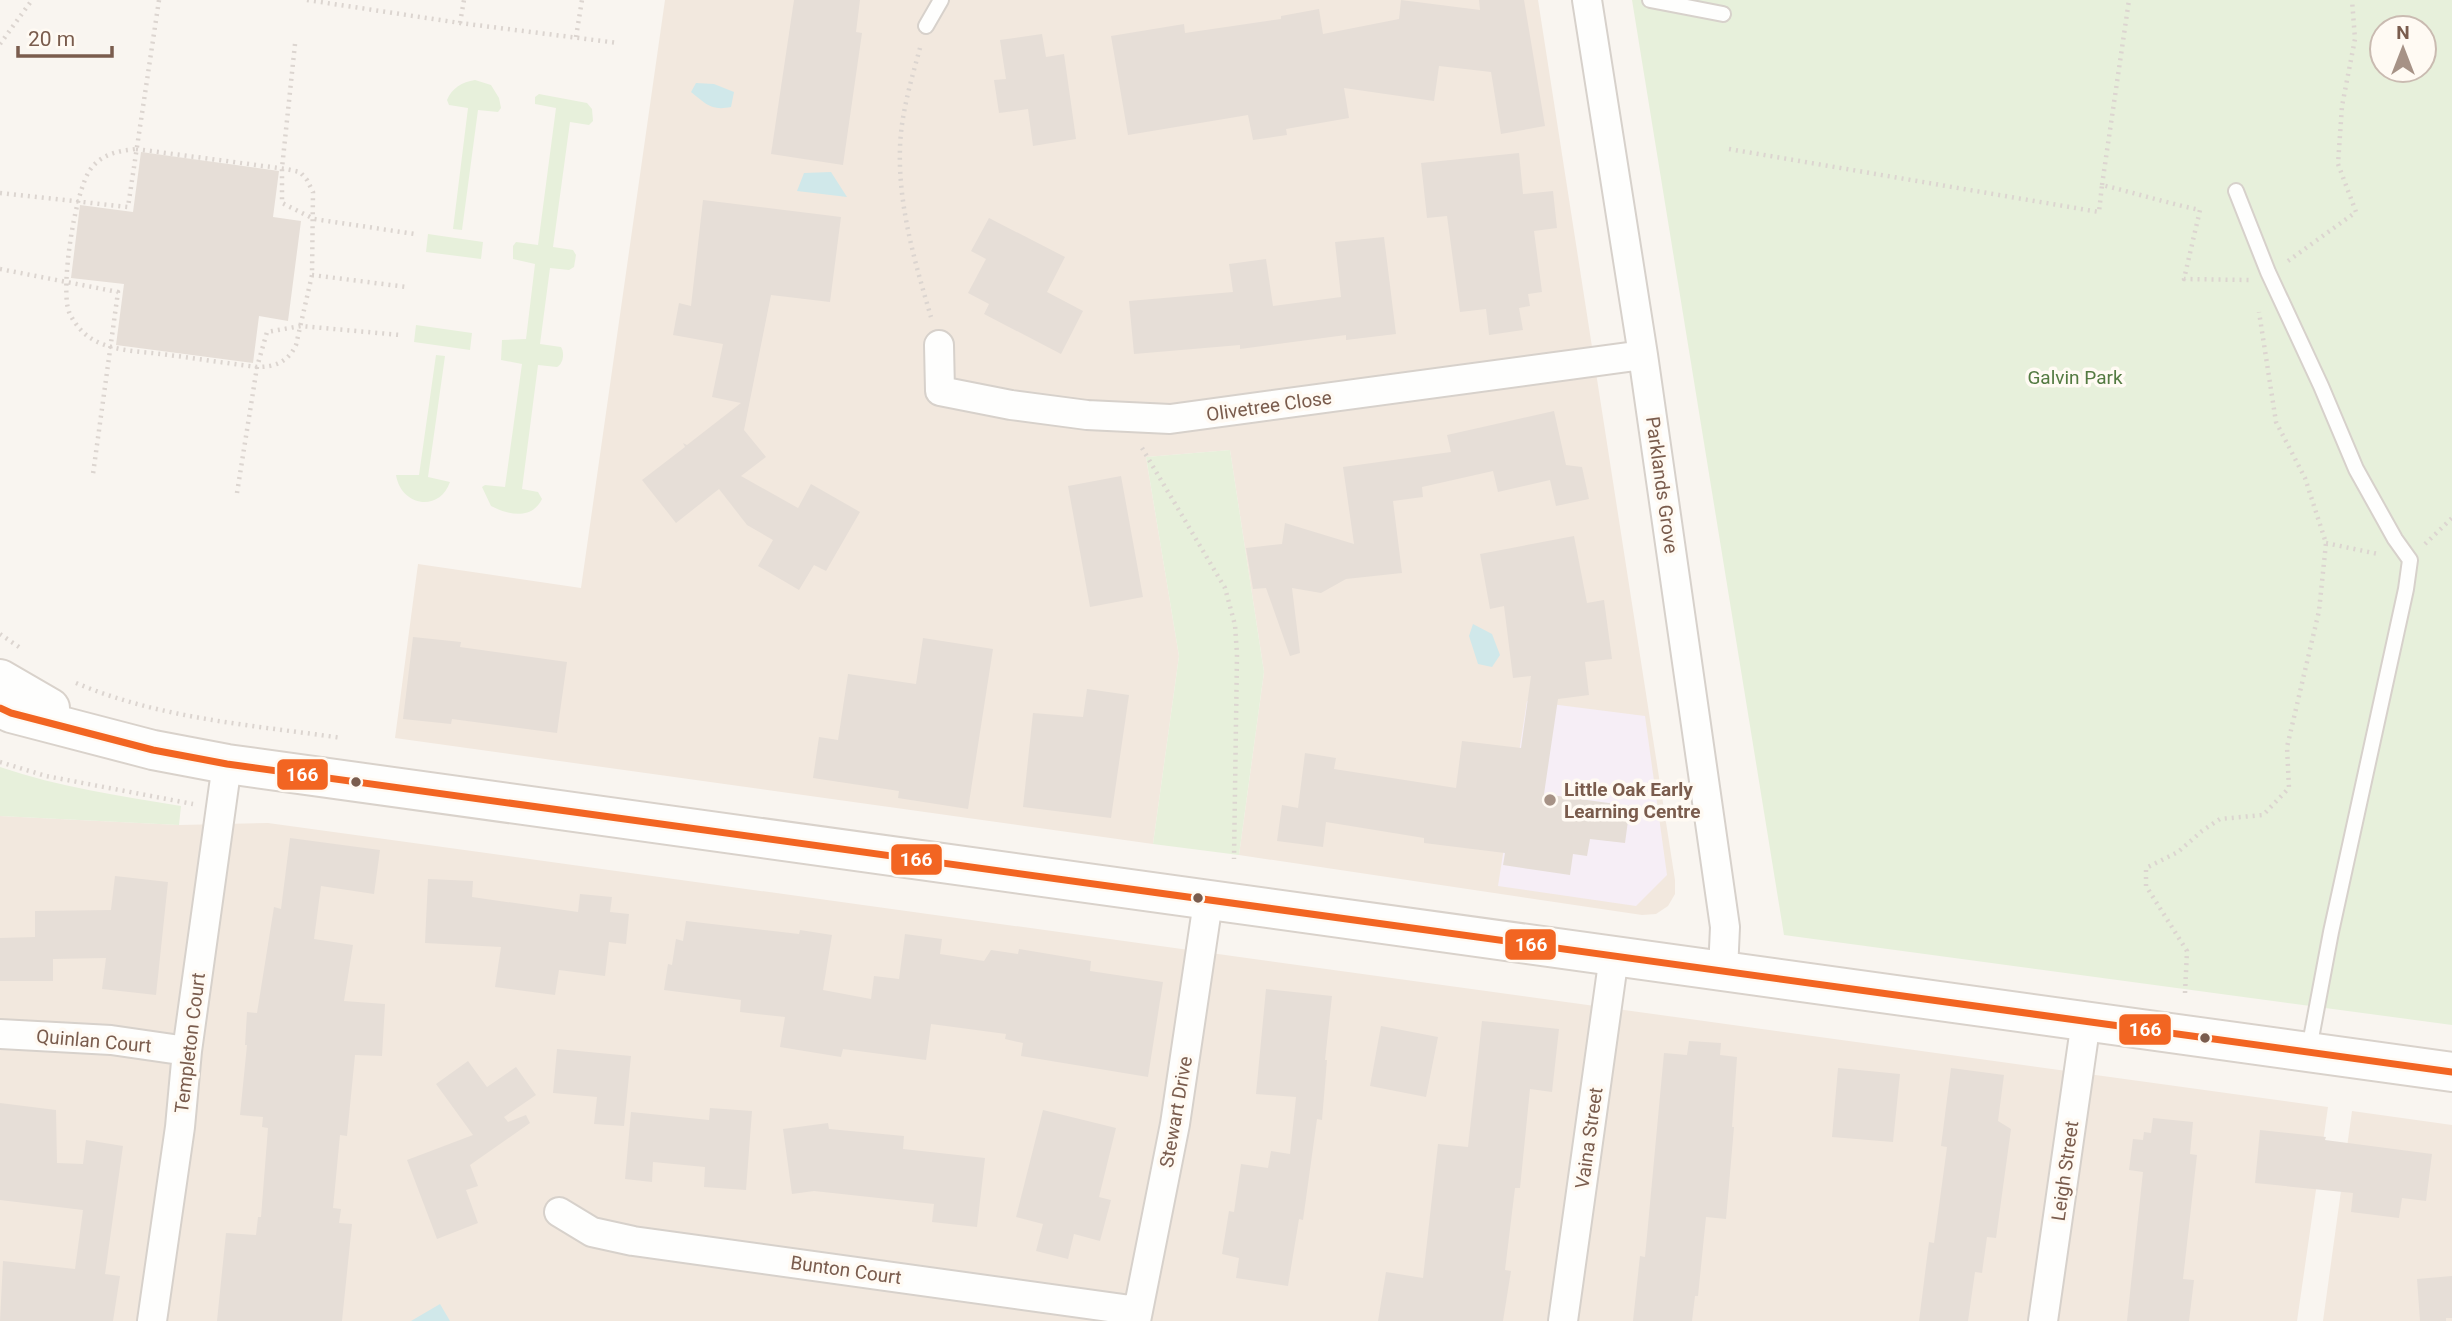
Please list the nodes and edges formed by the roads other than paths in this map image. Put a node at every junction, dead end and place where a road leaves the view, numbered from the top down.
1 (941, 0) edge
2 (1587, 0) edge
3 (1650, 0) edge
4 (1723, 14) dead end
5 (926, 26) road end
6 (2236, 191) dead end
7 (939, 345) road end
8 (1643, 355) junction
9 (11, 665) edge
10 (0, 708) edge
11 (108, 737) junction
12 (227, 764) junction
13 (1209, 902) junction
14 (1614, 956) junction
15 (1723, 971) junction
16 (2086, 1021) junction
17 (0, 1034) edge
18 (187, 1051) junction
19 (2309, 1052) junction
20 (2452, 1072) edge
21 (559, 1212) dead end
22 (1137, 1316) edge
23 (152, 1321) edge
24 (1563, 1321) edge
25 (2043, 1321) edge

1 - 5 lane
2 - 8 street, Parklands Grove
3 - 4 lane
6 - 19 lane
7 - 8 street, Olivetree Close
8 - 15 street, Parklands Grove
9 - 11 street
10 - 11 street
11 - 12 street
12 - 13 street
12 - 18 street, Templeton Court
13 - 14 street
13 - 22 street, Stewart Drive
14 - 15 street
14 - 24 street, Vaina Street
15 - 16 street
16 - 19 street
16 - 25 street, Leigh Street
17 - 18 street, Quinlan Court
18 - 23 street, Templeton Court
19 - 20 street
21 - 22 street, Bunton Court

